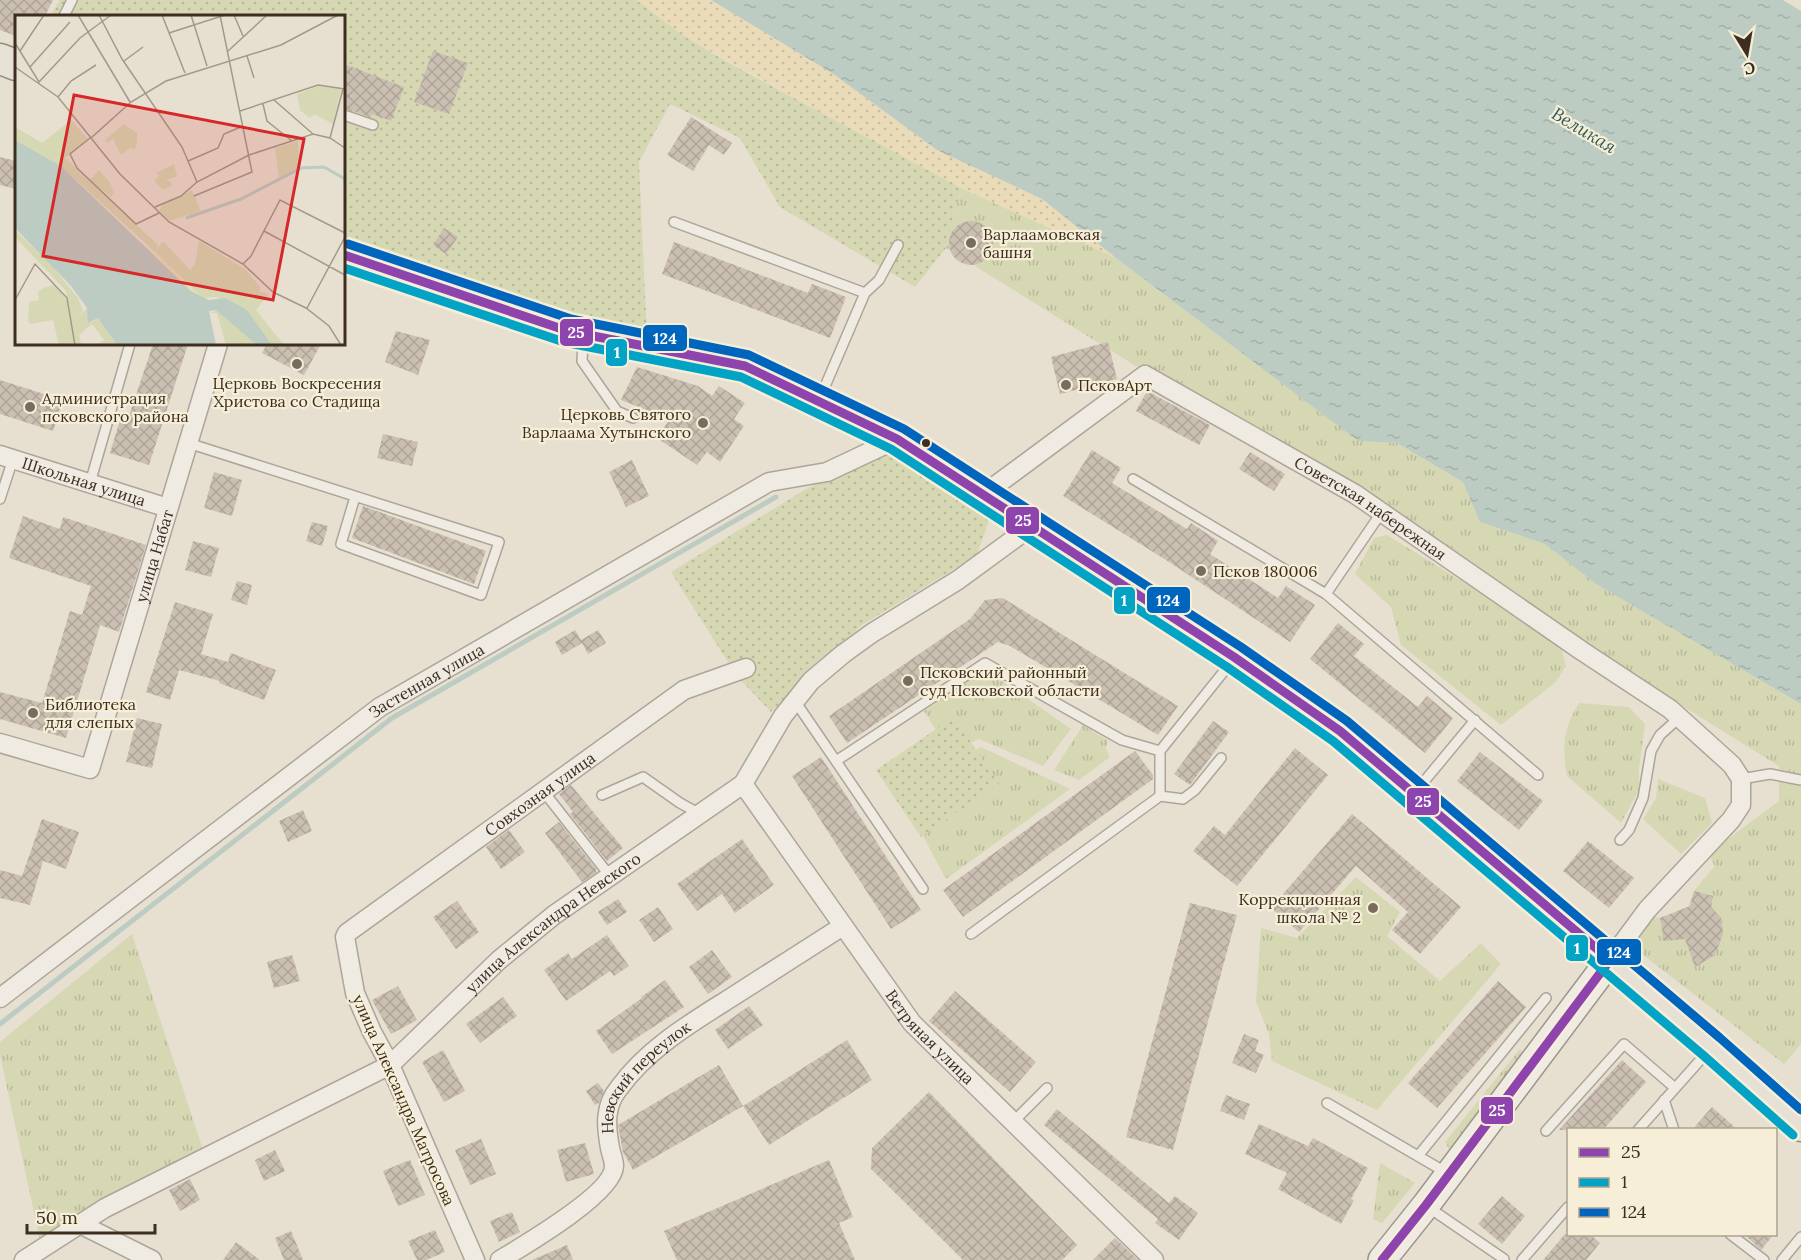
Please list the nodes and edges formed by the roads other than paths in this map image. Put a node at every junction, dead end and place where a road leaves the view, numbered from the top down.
1 (72, 0) edge
2 (64, 15) edge
3 (0, 59) edge
4 (15, 65) edge
5 (345, 115) edge
6 (373, 125) dead end
7 (674, 222) dead end
8 (898, 245) dead end
9 (345, 255) edge
10 (866, 293) junction
11 (583, 334) junction
12 (129, 345) edge
13 (218, 345) edge
14 (819, 400) junction
15 (633, 418) dead end
16 (897, 439) junction
17 (188, 443) junction
18 (6, 457) edge
19 (1133, 479) dead end
20 (90, 483) junction
21 (984, 494) junction
22 (355, 497) junction
23 (0, 499) edge
24 (168, 508) junction
25 (1381, 513) junction
26 (1033, 525) junction
27 (1326, 594) junction
28 (1234, 657) junction
29 (746, 668) dead end
30 (795, 701) junction
31 (1680, 717) junction
32 (1475, 720) junction
33 (0, 743) edge
34 (1160, 752) junction
35 (1221, 758) dead end
36 (836, 761) junction
37 (1538, 775) dead end
38 (1741, 779) junction
39 (1801, 780) edge
40 (743, 784) junction
41 (544, 792) junction
42 (1413, 794) junction
43 (602, 795) dead end
44 (1160, 795) junction
45 (700, 814) junction
46 (1620, 840) dead end
47 (610, 876) junction
48 (923, 889) dead end
49 (843, 926) junction
50 (971, 934) dead end
51 (345, 937) joint
52 (1610, 960) junction
53 (0, 998) edge
54 (1546, 998) dead end
55 (1712, 1047) junction
56 (390, 1065) junction
57 (1047, 1088) dead end
58 (1675, 1088) junction
59 (1664, 1100) junction
60 (1327, 1103) dead end
61 (1013, 1122) junction
62 (1801, 1126) edge
63 (1640, 1128) edge
64 (1673, 1128) edge
65 (1546, 1131) dead end
66 (1418, 1156) junction
67 (1449, 1174) junction
68 (1426, 1205) junction
69 (1567, 1209) edge
70 (80, 1224) junction
71 (1733, 1236) edge
72 (1801, 1237) edge
73 (24, 1260) edge
74 (152, 1260) edge
75 (475, 1260) edge
76 (500, 1260) edge
77 (1154, 1260) edge
78 (1382, 1260) edge
79 (1504, 1260) edge
80 (1522, 1260) edge
81 (1764, 1260) edge
82 (1782, 1260) edge

1 - 2 lane
3 - 4 main road
5 - 6 lane
7 - 10 lane
8 - 10 lane
9 - 11 main road
10 - 14 lane
11 - 14 main road
11 - 15 lane
12 - 20 lane
13 - 17 street, улица Набат
14 - 16 main road
16 - 21 main road
16 - 53 street, Застенная улица
17 - 22 lane
17 - 24 street, улица Набат
18 - 20 street, Школьная улица
18 - 23 lane
19 - 27 lane
20 - 24 street, Школьная улица
21 - 25 street, Советская набережная
21 - 26 main road
22 - 22 lane
24 - 33 street, улица Набат
25 - 27 lane
25 - 31 street, Советская набережная
26 - 28 main road
26 - 30 street, улица Александра Невского
27 - 32 lane
28 - 34 lane
28 - 42 main road
29 - 41 street, Совхозная улица
30 - 36 lane
30 - 40 street, улица Александра Невского
31 - 38 street, Советская набережная
31 - 46 lane
32 - 37 lane
32 - 42 lane
34 - 36 lane
34 - 44 lane
35 - 44 lane
36 - 48 lane
38 - 39 lane
38 - 52 street
40 - 45 street, улица Александра Невского
40 - 49 street, Ветряная улица
41 - 47 lane
41 - 51 street, Совхозная улица
42 - 52 main road
43 - 45 lane
44 - 50 lane
45 - 47 street, улица Александра Невского
47 - 56 street, улица Александра Невского
49 - 61 street, Ветряная улица
49 - 76 street, Невский переулок
51 - 56 street, улица Александра Матросова
52 - 55 main road
52 - 67 main road
54 - 66 lane
55 - 58 lane
55 - 62 main road
56 - 70 street, улица Александра Невского
56 - 75 street, улица Александра Матросова
57 - 61 lane
58 - 59 lane
58 - 65 lane
59 - 63 lane
59 - 64 lane
60 - 66 lane
61 - 77 street, Ветряная улица
66 - 67 lane
67 - 68 main road
68 - 78 main road
68 - 79 lane
69 - 80 lane
70 - 73 street, улица Александра Невского
70 - 74 street
71 - 81 lane
72 - 82 lane

